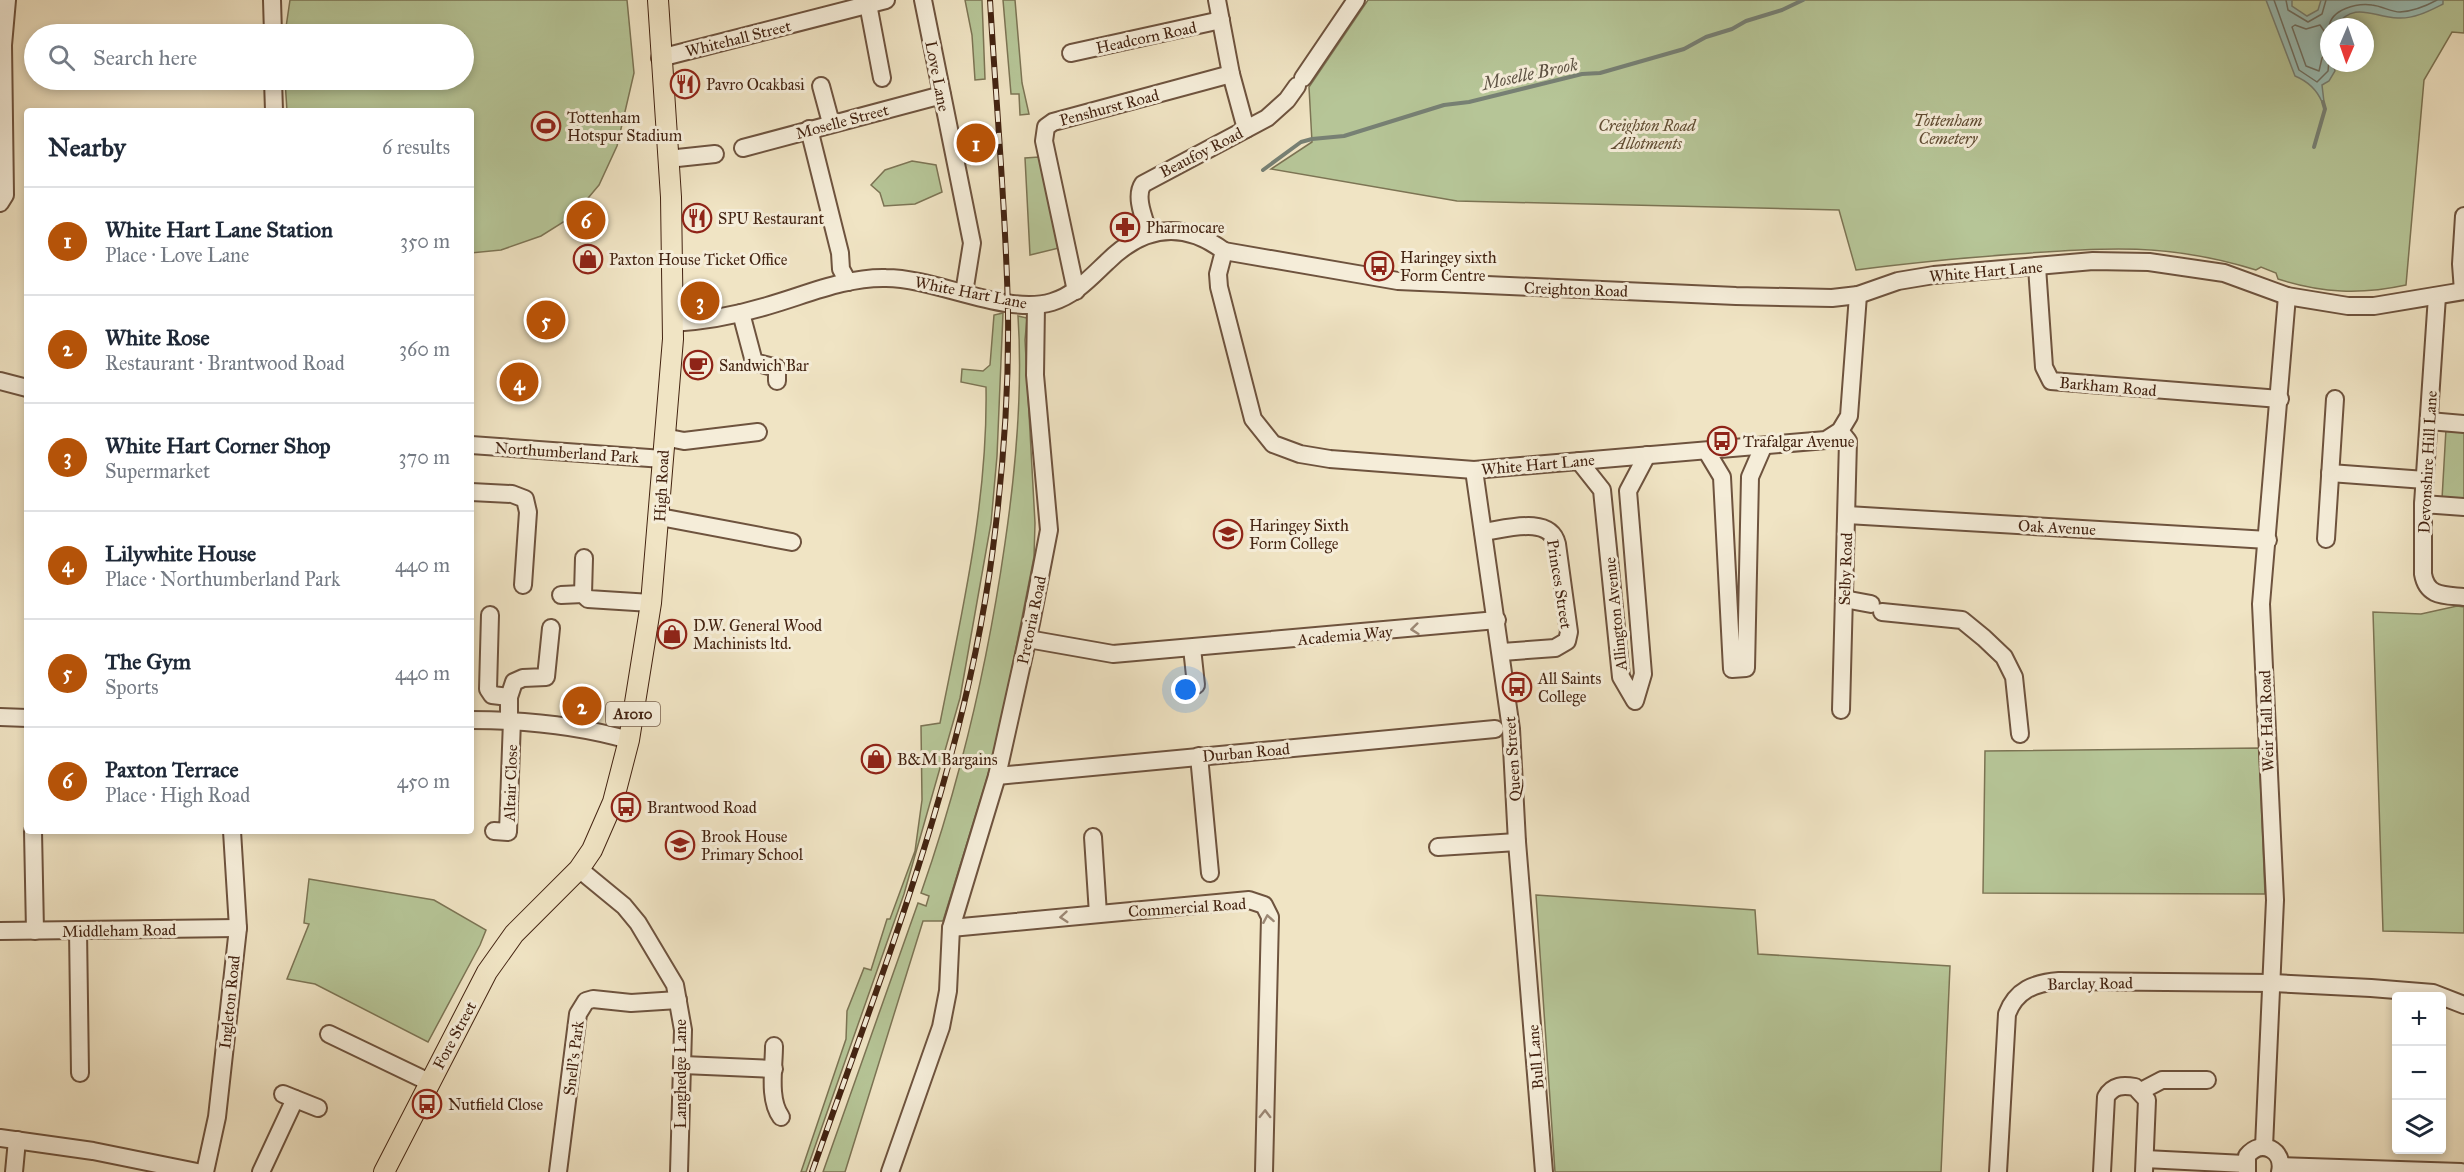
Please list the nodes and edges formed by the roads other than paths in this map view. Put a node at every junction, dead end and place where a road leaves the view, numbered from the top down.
1 (8, 0) edge
2 (272, 0) edge
3 (658, 0) edge
4 (886, 0) edge
5 (922, 0) edge
6 (1217, 0) edge
7 (1356, 0) edge
8 (868, 4) junction
9 (1221, 20) junction
10 (273, 24) edge
11 (1071, 53) dead end
12 (660, 58) junction
13 (1231, 74) junction
14 (882, 78) dead end
15 (821, 86) dead end
16 (273, 90) edge
17 (942, 95) junction
18 (274, 108) edge
19 (831, 123) junction
20 (809, 129) junction
21 (1246, 129) junction
22 (742, 148) dead end
23 (715, 154) dead end
24 (668, 159) junction
25 (0, 203) edge
26 (2464, 216) edge
27 (1149, 234) junction
28 (1224, 251) junction
29 (2037, 267) junction
30 (848, 282) junction
31 (1076, 291) junction
32 (2464, 291) edge
33 (964, 293) junction
34 (1858, 295) junction
35 (2437, 296) junction
36 (2287, 297) junction
37 (1036, 304) junction
38 (741, 313) junction
39 (673, 323) junction
40 (0, 381) edge
41 (777, 381) dead end
42 (24, 387) edge
43 (2280, 399) junction
44 (2335, 399) dead end
45 (2429, 421) junction
46 (2464, 424) edge
47 (1840, 431) junction
48 (758, 432) dead end
49 (664, 437) junction
50 (474, 445) edge
51 (1763, 447) junction
52 (1707, 452) junction
53 (1647, 456) junction
54 (663, 459) junction
55 (1579, 461) junction
56 (1474, 470) junction
57 (2330, 473) junction
58 (2425, 480) junction
59 (474, 492) edge
60 (2423, 504) junction
61 (2464, 507) edge
62 (1847, 515) junction
63 (660, 517) junction
64 (1482, 532) junction
65 (2326, 539) dead end
66 (2268, 540) junction
67 (792, 542) dead end
68 (584, 558) dead end
69 (523, 585) dead end
70 (583, 594) junction
71 (561, 595) dead end
72 (2464, 597) edge
73 (1844, 599) junction
74 (651, 603) junction
75 (1747, 606) junction
76 (1638, 607) junction
77 (1729, 607) junction
78 (1615, 610) junction
79 (490, 615) dead end
80 (1497, 620) junction
81 (551, 628) dead end
82 (1028, 639) junction
83 (1192, 648) junction
84 (1502, 652) junction
85 (1196, 685) dead end
86 (509, 697) junction
87 (1841, 710) dead end
88 (0, 717) edge
89 (24, 717) edge
90 (474, 720) edge
91 (511, 720) junction
92 (1495, 729) dead end
93 (2020, 734) dead end
94 (629, 740) junction
95 (1199, 756) junction
96 (997, 776) junction
97 (494, 831) dead end
98 (33, 834) edge
99 (232, 834) edge
100 (1093, 837) dead end
101 (1517, 842) junction
102 (1438, 847) dead end
103 (579, 869) junction
104 (1210, 873) dead end
105 (1098, 914) junction
106 (238, 928) junction
107 (951, 928) junction
108 (78, 930) junction
109 (0, 931) edge
110 (35, 931) junction
111 (514, 933) joint
112 (1524, 942) joint
113 (2273, 983) junction
114 (678, 1000) junction
115 (2464, 1005) edge
116 (329, 1034) dead end
117 (774, 1046) dead end
118 (683, 1065) junction
119 (774, 1069) junction
120 (80, 1073) dead end
121 (2207, 1080) dead end
122 (429, 1082) junction
123 (2141, 1091) junction
124 (318, 1108) dead end
125 (781, 1117) dead end
126 (0, 1138) edge
127 (17, 1140) junction
128 (2264, 1147) junction
129 (2145, 1166) edge
130 (2246, 1168) edge
131 (2281, 1169) edge
132 (14, 1172) edge
133 (197, 1172) edge
134 (206, 1172) edge
135 (261, 1172) edge
136 (384, 1172) edge
137 (558, 1172) edge
138 (679, 1172) edge
139 (890, 1172) edge
140 (1264, 1172) edge
141 (1544, 1172) edge
142 (1998, 1172) edge
143 (2102, 1172) edge
144 (2461, 1172) edge

1 - 25 street
2 - 10 street
3 - 12 main road, High Road / A1010
4 - 8 street, Whitehall Street
5 - 17 street, Love Lane
6 - 9 street
7 - 21 street, Beaufoy Road
8 - 12 street, Whitehall Street
8 - 14 street
9 - 11 street, Headcorn Road
9 - 13 street
12 - 24 main road, High Road / A1010
13 - 21 street
13 - 31 street, Penshurst Road
15 - 19 street
16 - 18 street
17 - 19 street, Moselle Street
17 - 33 street, Love Lane
19 - 20 street, Moselle Street
20 - 22 street, Moselle Street
20 - 30 street
21 - 27 street, Beaufoy Road
23 - 24 street
24 - 39 main road, High Road / A1010
26 - 32 street
27 - 28 street, White Hart Lane
27 - 31 street, White Hart Lane
28 - 34 street, Creighton Road
28 - 56 street, White Hart Lane
29 - 34 street, White Hart Lane
29 - 36 street, White Hart Lane
29 - 43 street, Barkham Road
30 - 33 street, White Hart Lane
30 - 38 street, White Hart Lane
31 - 37 street, White Hart Lane
32 - 35 street, White Hart Lane
33 - 37 street, White Hart Lane
34 - 47 street
35 - 36 street, White Hart Lane
35 - 45 street, Devonshire Hill Lane
36 - 43 street, Weir Hall Road
37 - 82 street, Pretoria Road
38 - 39 street, White Hart Lane
38 - 41 street
39 - 49 main road, High Road / A1010
40 - 42 street
43 - 66 street, Weir Hall Road
44 - 57 street
45 - 46 street
45 - 58 street, Devonshire Hill Lane
47 - 51 street, White Hart Lane
47 - 62 street, Selby Road
48 - 49 street
49 - 54 main road, High Road / A1010
50 - 54 street, Northumberland Park
51 - 52 street, White Hart Lane
51 - 75 street
52 - 53 street, White Hart Lane
52 - 77 street
53 - 55 street, White Hart Lane
53 - 76 street, Allington Avenue
54 - 63 main road, High Road / A1010
55 - 56 street, White Hart Lane
55 - 78 street, Allington Avenue
56 - 64 street, Queen Street
57 - 58 street
57 - 65 street
58 - 60 street, Devonshire Hill Lane
59 - 69 street
60 - 61 street
60 - 72 street, Devonshire Hill Lane
62 - 66 street, Oak Avenue
62 - 73 street, Selby Road
63 - 67 street
63 - 74 main road, High Road / A1010
64 - 80 street, Queen Street
64 - 84 street, Princes Street
66 - 113 street, Weir Hall Road
68 - 70 street
70 - 71 street
70 - 74 street
73 - 87 street, Selby Road
73 - 93 street
74 - 94 main road, High Road / A1010
75 - 77 street
75 - 77 street
76 - 78 street
76 - 78 street, Allington Avenue
79 - 86 street
80 -> 83 street, Academia Way
80 - 84 street, Queen Street
81 - 86 street
82 - 83 street, Academia Way
82 - 96 street, Pretoria Road
83 - 85 street
84 - 101 street, Queen Street
86 - 91 street
88 - 89 street
90 - 91 street
91 - 94 street
91 - 97 street, Altair Close
92 - 95 street, Durban Road
94 - 103 main road, High Road / A1010
95 - 96 street, Durban Road
95 - 104 street
96 - 107 street, Pretoria Road
98 - 110 street
99 - 106 street, Ingleton Road
100 - 105 street
101 - 102 street
101 - 112 street, Queen Street
103 - 111 main road, High Road / A1010
103 - 114 street, Langhedge Lane
105 -> 107 street, Commercial Road
140 -> 105 street, Commercial Road
106 - 108 street, Middleham Road
106 - 134 street, Ingleton Road
107 - 139 street, Pretoria Road
108 - 110 street, Middleham Road
108 - 120 street
109 - 110 street, Middleham Road
111 - 122 main road, Fore Street / A1010
112 - 141 street, Bull Lane
113 - 115 street, Barclay Road
113 - 128 street, Weir Hall Road
113 - 142 street, Barclay Road
114 - 118 street, Langhedge Lane
114 - 137 street, Snell's Park
116 - 122 street
117 - 119 street
118 - 119 street
118 - 138 street, Langhedge Lane
119 - 125 street
121 - 123 street
122 - 136 main road, Fore Street / A1010
123 - 129 street
123 - 143 street
124 - 135 street
126 - 127 street
127 - 132 street
127 - 133 street
128 - 130 street
128 - 131 street
129 - 130 street
131 - 144 street

